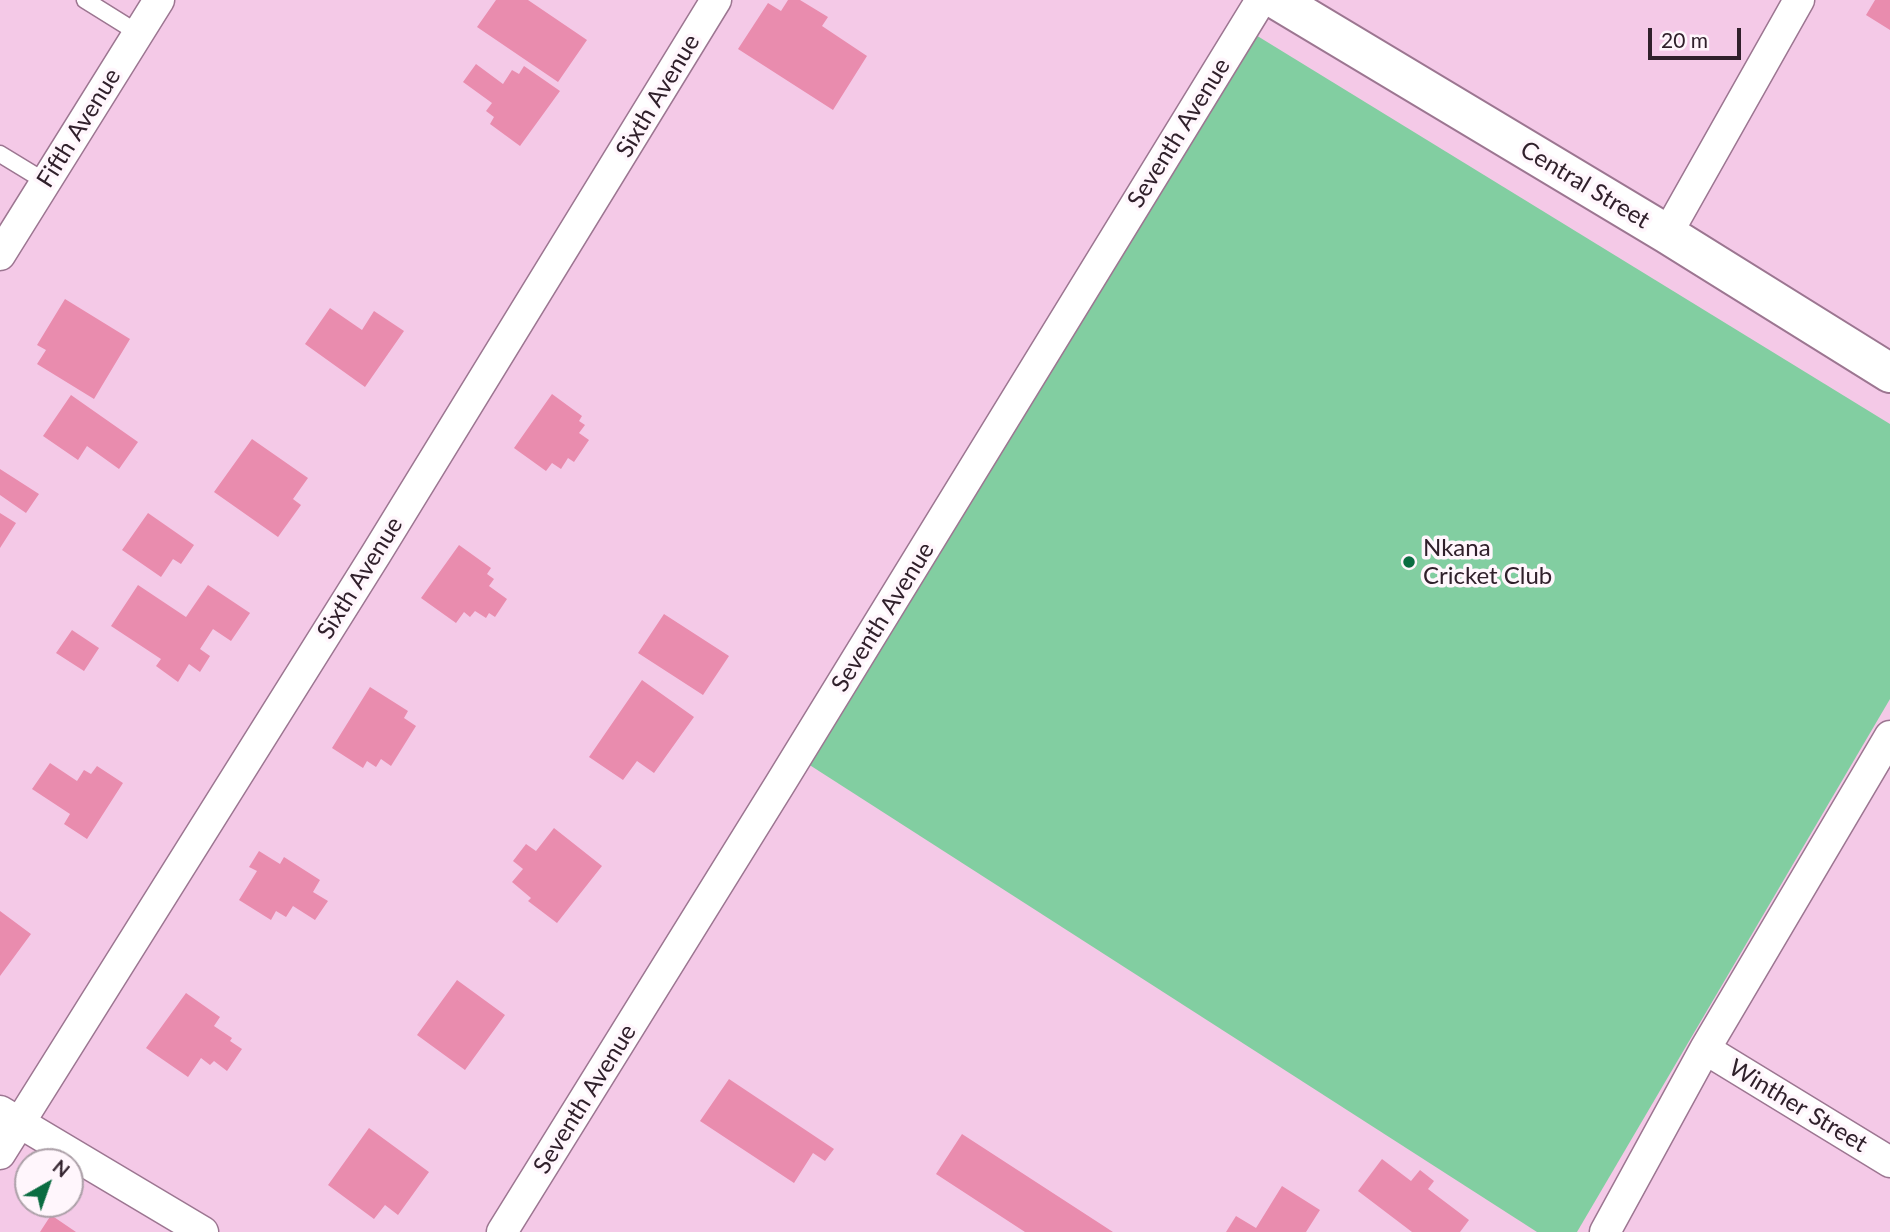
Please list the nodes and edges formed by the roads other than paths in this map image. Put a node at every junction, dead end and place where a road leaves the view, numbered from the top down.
1 (85, 0) edge
2 (159, 0) edge
3 (716, 0) edge
4 (1261, 0) edge
5 (1277, 0) edge
6 (1800, 0) edge
7 (138, 33) junction
8 (0, 154) edge
9 (46, 182) junction
10 (1667, 234) junction
11 (0, 255) edge
12 (1890, 373) edge
13 (1890, 736) edge
14 (1705, 1049) junction
15 (9, 1117) edge
16 (0, 1154) edge
17 (1890, 1162) edge
18 (203, 1232) edge
19 (502, 1232) edge
20 (1605, 1232) edge

1 - 7 lane
2 - 7 street, Fifth Avenue
3 - 15 street, Sixth Avenue
4 - 19 street, Seventh Avenue
5 - 10 main road, Central Street
6 - 10 street
7 - 9 street, Fifth Avenue
8 - 9 lane
9 - 11 street, Fifth Avenue
10 - 12 main road, Central Street
13 - 14 street
14 - 17 street, Winther Street
14 - 20 street
15 - 16 street, Sixth Avenue
15 - 18 street

